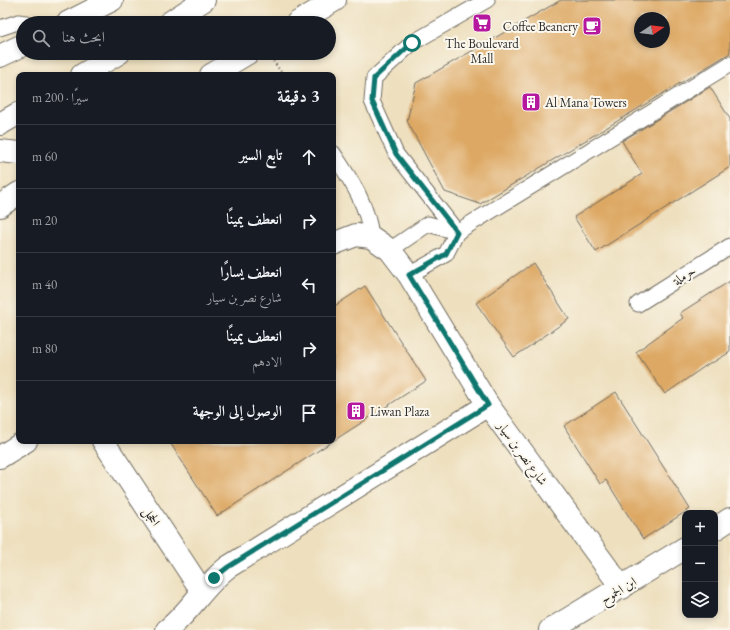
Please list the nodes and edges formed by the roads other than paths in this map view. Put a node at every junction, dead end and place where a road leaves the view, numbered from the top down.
1 (335, 0) edge
2 (487, 0) edge
3 (107, 2) edge
4 (196, 4) edge
5 (309, 12) edge
6 (80, 16) edge
7 (179, 16) edge
8 (16, 23) edge
9 (0, 28) edge
10 (16, 48) edge
11 (0, 56) edge
12 (107, 60) edge
13 (236, 60) edge
14 (730, 64) edge
15 (87, 72) edge
16 (216, 72) edge
17 (16, 115) edge
18 (0, 124) edge
19 (0, 151) edge
20 (16, 153) edge
21 (336, 157) edge
22 (16, 195) edge
23 (0, 206) edge
24 (457, 232) junction
25 (371, 237) junction
26 (336, 243) edge
27 (730, 246) edge
28 (390, 250) junction
29 (409, 275) junction
30 (638, 304) dead end
31 (488, 405) junction
32 (21, 444) edge
33 (105, 444) edge
34 (0, 457) edge
35 (730, 519) edge
36 (718, 527) edge
37 (682, 550) edge
38 (622, 588) junction
39 (202, 591) junction
40 (167, 630) edge
41 (550, 630) edge

1 - 5 main road
2 - 24 lane
3 - 6 main road
4 - 7 main road
8 - 9 lane
10 - 11 main road
12 - 15 main road
13 - 16 main road
14 - 24 lane
17 - 18 main road
19 - 20 main road
21 - 25 lane
22 - 23 main road
24 - 28 lane
24 - 29 lane
25 - 26 main road
25 - 28 main road, شارع نصر بن سيار
27 - 30 lane, حرملة
28 - 29 main road, شارع نصر بن سيار
29 - 31 main road, شارع نصر بن سيار
31 - 38 main road, شارع نصر بن سيار
31 - 39 main road
32 - 34 main road
33 - 39 main road, الحجل
35 - 36 main road
37 - 38 main road, ابن الجموح
38 - 41 main road, ابن الجموح
39 - 40 main road

